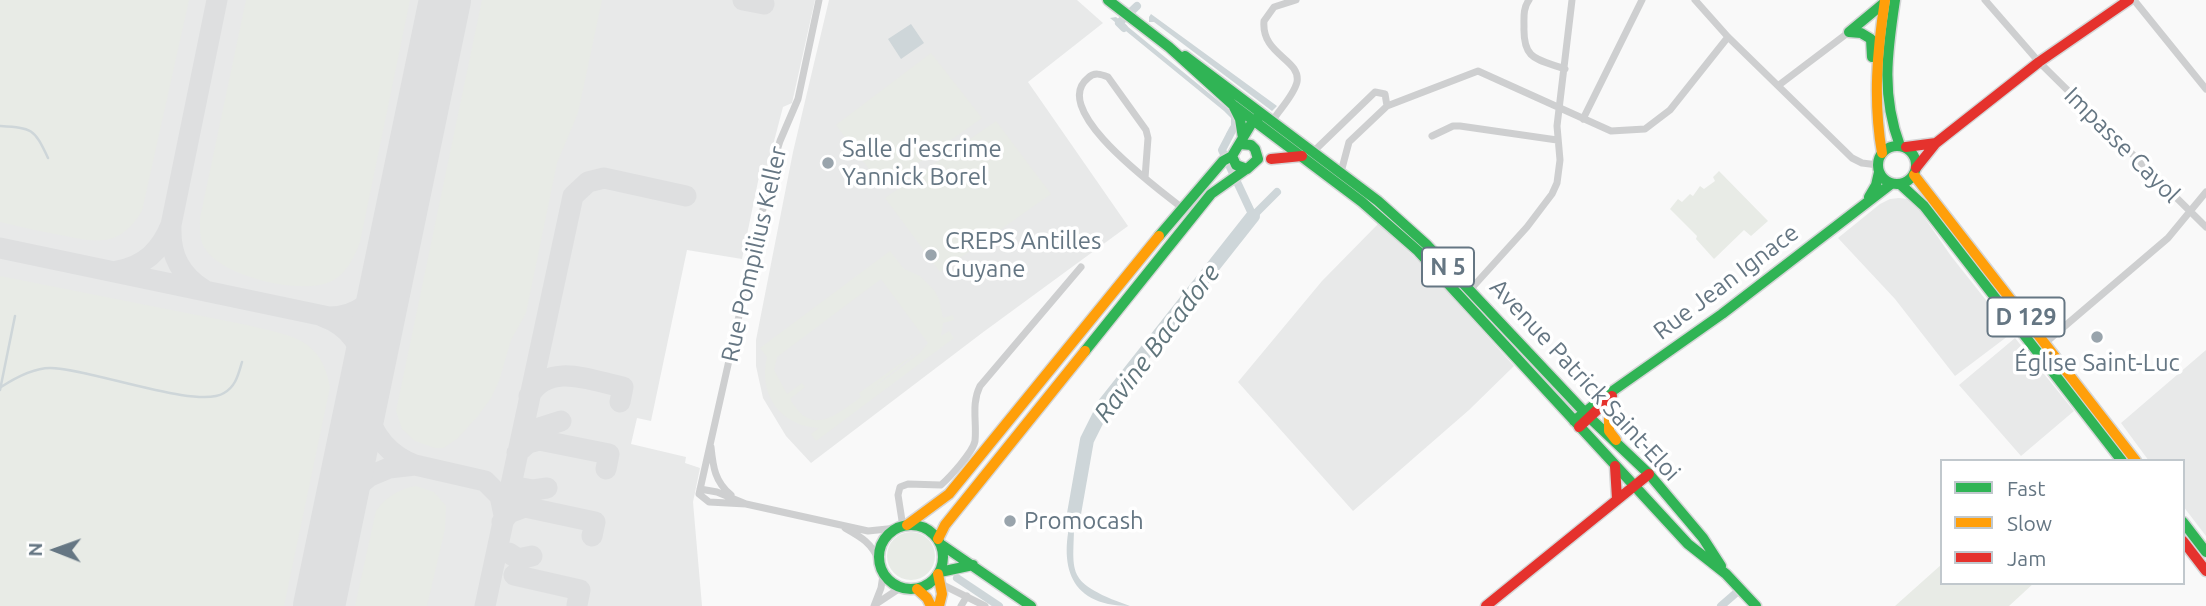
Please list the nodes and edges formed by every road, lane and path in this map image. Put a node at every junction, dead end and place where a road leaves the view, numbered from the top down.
1 (819, 0) edge
2 (1108, 0) edge
3 (1296, 0) edge
4 (1529, 0) edge
5 (1572, 0) edge
6 (1642, 0) edge
7 (1695, 0) edge
8 (1985, 0) edge
9 (2132, 0) edge
10 (1888, 1) edge
11 (1849, 32) junction
12 (1728, 37) junction
13 (1169, 47) junction
14 (2039, 62) junction
15 (1566, 69) junction
16 (1779, 85) junction
17 (2206, 89) edge
18 (1233, 105) junction
19 (1387, 106) junction
20 (1559, 108) junction
21 (1875, 109) junction
22 (1272, 118) junction
23 (1583, 119) junction
24 (1253, 121) junction
25 (1432, 136) dead end
26 (1297, 138) junction
27 (1558, 139) junction
28 (1241, 141) junction
29 (1936, 143) junction
30 (1288, 147) junction
31 (1903, 147) junction
32 (1314, 151) junction
33 (1882, 153) junction
34 (1302, 156) junction
35 (1228, 157) junction
36 (1271, 159) junction
37 (1342, 168) junction
38 (1878, 168) junction
39 (1915, 171) junction
40 (1243, 172) junction
41 (1145, 178) junction
42 (1896, 184) junction
43 (2206, 192) edge
44 (1863, 205) junction
45 (1182, 208) junction
46 (2191, 213) junction
47 (2206, 227) edge
48 (1081, 267) dead end
49 (1470, 290) junction
50 (2045, 342) junction
51 (1615, 391) junction
52 (1609, 401) junction
53 (1587, 415) junction
54 (1577, 424) junction
55 (712, 429) junction
56 (1628, 456) junction
57 (2120, 459) edge
58 (2134, 459) edge
59 (1615, 467) junction
60 (1649, 474) junction
61 (1636, 485) junction
62 (700, 491) junction
63 (734, 498) junction
64 (1617, 499) junction
65 (746, 504) junction
66 (839, 524) junction
67 (2185, 525) edge
68 (902, 527) junction
69 (940, 542) junction
70 (2185, 544) edge
71 (2206, 552) edge
72 (879, 561) junction
73 (973, 565) junction
74 (2206, 571) edge
75 (1726, 574) junction
76 (883, 575) junction
77 (940, 577) junction
78 (900, 588) junction
79 (917, 589) junction
80 (967, 596) junction
81 (875, 605) edge
82 (931, 606) edge
83 (939, 606) edge
84 (961, 606) edge
85 (985, 606) edge
86 (1031, 606) edge
87 (1486, 606) edge
88 (1756, 606) edge

1 - 55 street, Rue Pompilius Keller
2 - 13 main road, Avenue Patrick Saint-Eloi / N 5
3 - 22 street
4 - 15 street
5 - 15 street
6 - 23 street
7 - 12 street
8 - 14 street, Impasse Cayol
9 - 14 main road
9 - 17 street
10 - 11 main road
10 - 21 main road
10 - 31 main road, D 129
11 - 16 street
11 - 21 main road
12 - 16 street
12 - 23 street
13 - 18 main road, Avenue Patrick Saint-Eloi / N 5
13 - 22 main road, Avenue Patrick Saint-Eloi / N 5
14 - 29 main road
14 - 46 street, Impasse Cayol
15 - 20 street
16 - 38 street
18 - 24 main road, Avenue Patrick Saint-Eloi / N 5
18 - 28 main road
19 - 20 street
19 - 32 street
19 - 37 street
20 - 23 street
20 - 27 street
21 - 33 main road
22 - 24 main road
22 - 26 main road, Avenue Patrick Saint-Eloi / N 5
24 - 28 main road
24 - 30 main road, Avenue Patrick Saint-Eloi / N 5
25 - 27 street
26 - 30 main road
26 - 32 main road, Avenue Patrick Saint-Eloi / N 5
27 - 49 street
28 - 35 main road
28 - 40 main road
29 - 31 main road
29 - 39 main road
30 - 34 main road, Avenue Patrick Saint-Eloi / N 5
30 - 36 main road
31 - 33 main road
31 - 39 main road, D 129
32 - 37 main road, Avenue Patrick Saint-Eloi / N 5
33 - 38 main road
34 - 36 main road
34 - 54 main road, Avenue Patrick Saint-Eloi / N 5
35 - 40 main road
35 - 45 main road
36 - 40 main road
37 - 49 main road, Avenue Patrick Saint-Eloi / N 5
38 - 42 main road, D 129
38 - 44 main road, Rue Jean Ignace
39 - 42 main road
39 - 50 main road, D 129
40 - 69 main road
41 - 41 street
41 - 45 street
42 - 44 main road, Rue Jean Ignace
42 - 57 main road, D 129
43 - 46 street
44 - 51 main road, Rue Jean Ignace
45 - 68 main road
46 - 47 street, Impasse Cayol
46 - 50 street
48 - 68 street
49 - 53 main road, Avenue Patrick Saint-Eloi / N 5
50 - 58 main road, D 129
51 - 52 main road, Rue Jean Ignace
51 - 53 main road, Rue Jean Ignace
52 - 53 main road, Rue Jean Ignace
52 - 56 main road
53 - 54 main road, Rue Jean Ignace
53 - 56 main road, Avenue Patrick Saint-Eloi / N 5
54 - 59 main road, Avenue Patrick Saint-Eloi / N 5
55 - 62 street, Rue Pompilius Keller
55 - 63 street, Rue Pompilius Keller
56 - 60 main road, Avenue Patrick Saint-Eloi / N 5
59 - 61 main road, Avenue Patrick Saint-Eloi / N 5
59 - 64 main road
60 - 61 main road
60 - 75 main road, Avenue Patrick Saint-Eloi / N 5
61 - 64 main road
61 - 75 main road, Avenue Patrick Saint-Eloi / N 5
62 - 63 street
62 - 65 street
63 - 65 street
64 - 87 main road
65 - 66 street
66 - 68 street
66 - 72 street
67 - 71 main road
68 - 69 main road
68 - 72 main road
69 - 73 main road
69 - 77 main road
70 - 74 main road
72 - 76 main road
73 - 77 main road
73 - 86 main road
75 - 88 main road, Avenue Patrick Saint-Eloi / N 5
76 - 78 main road
76 - 81 street
77 - 79 main road
77 - 80 street
77 - 83 main road
78 - 79 main road
78 - 81 street
79 - 82 main road
80 - 84 street
80 - 85 street

